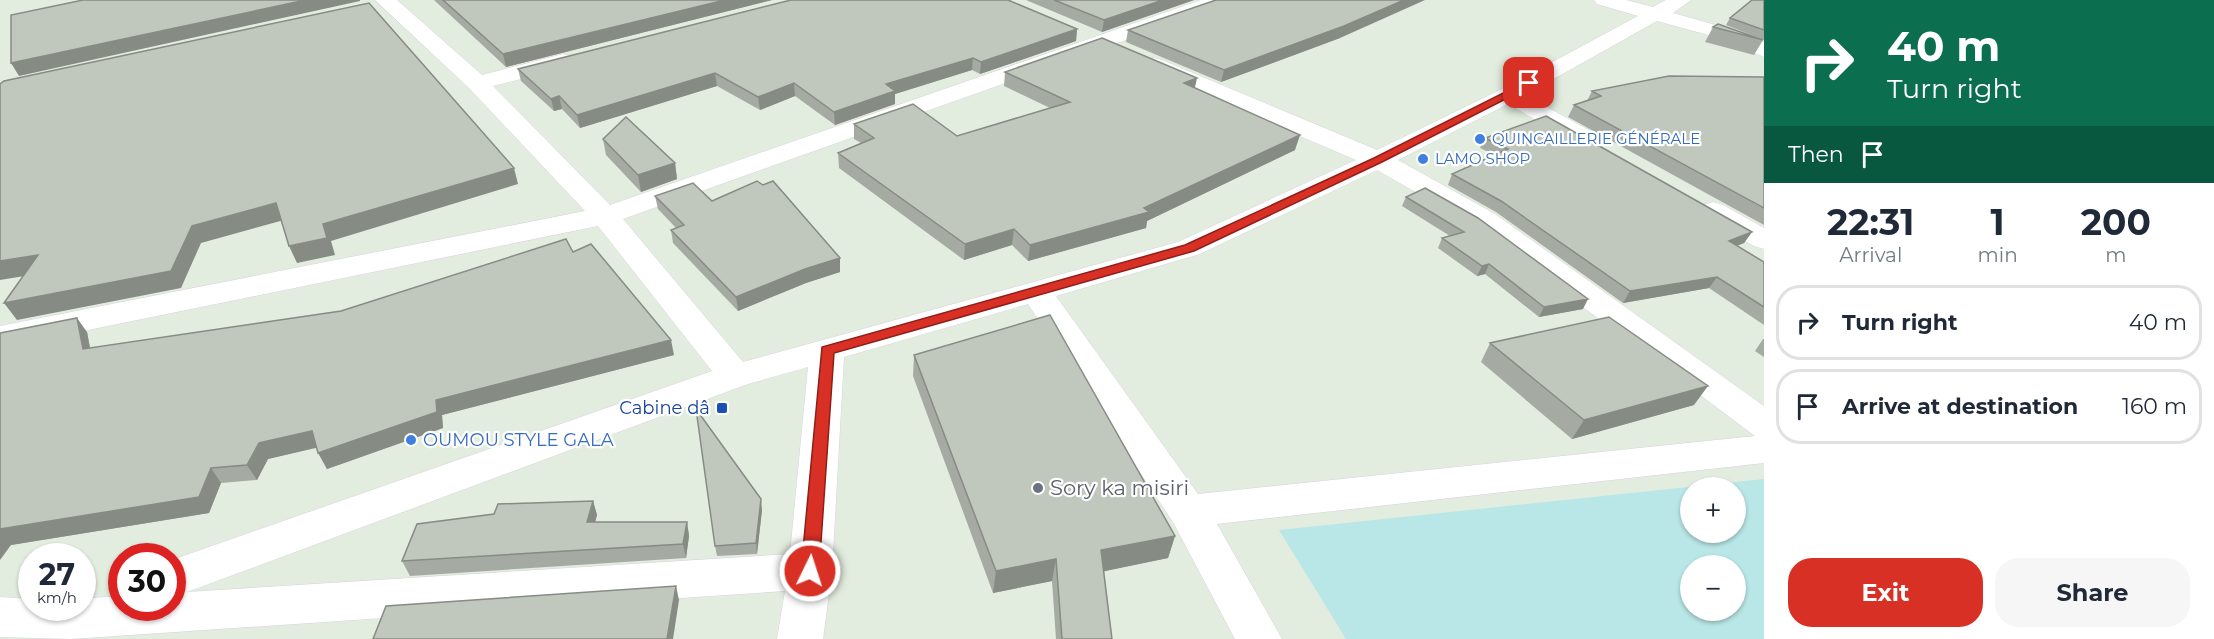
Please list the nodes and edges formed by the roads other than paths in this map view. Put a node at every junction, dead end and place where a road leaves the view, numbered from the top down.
1 (1221, 0) edge
2 (1604, 0) edge
3 (1681, 0) edge
4 (387, 3) edge
5 (1654, 14) junction
6 (1067, 28) edge
7 (1098, 42) junction
8 (1764, 50) edge
9 (581, 56) edge
10 (477, 82) junction
11 (1508, 95) junction
12 (1611, 153) edge
13 (1378, 160) junction
14 (1692, 200) edge
15 (605, 216) junction
16 (1764, 240) edge
17 (1036, 291) junction
18 (0, 337) edge
19 (827, 351) junction
20 (735, 376) junction
21 (1764, 425) edge
22 (1764, 449) edge
23 (1188, 511) junction
24 (810, 571) junction
25 (186, 574) edge
26 (0, 617) edge
27 (18, 618) edge
28 (96, 618) edge
29 (800, 639) edge
30 (1259, 639) edge

1 - 7 street
2 - 5 street
3 - 5 street
4 - 10 street
5 - 8 street
5 - 11 street
6 - 7 street
7 - 13 street
7 - 15 street
9 - 10 street
10 - 15 street
11 - 12 street
11 - 13 street
13 - 17 street
13 - 21 street
14 - 16 street
15 - 18 street
15 - 20 street
17 - 19 street
17 - 23 street
19 - 20 street
19 - 24 street
20 - 25 street
22 - 23 street
23 - 30 street
24 - 28 street
24 - 29 street
26 - 27 street

